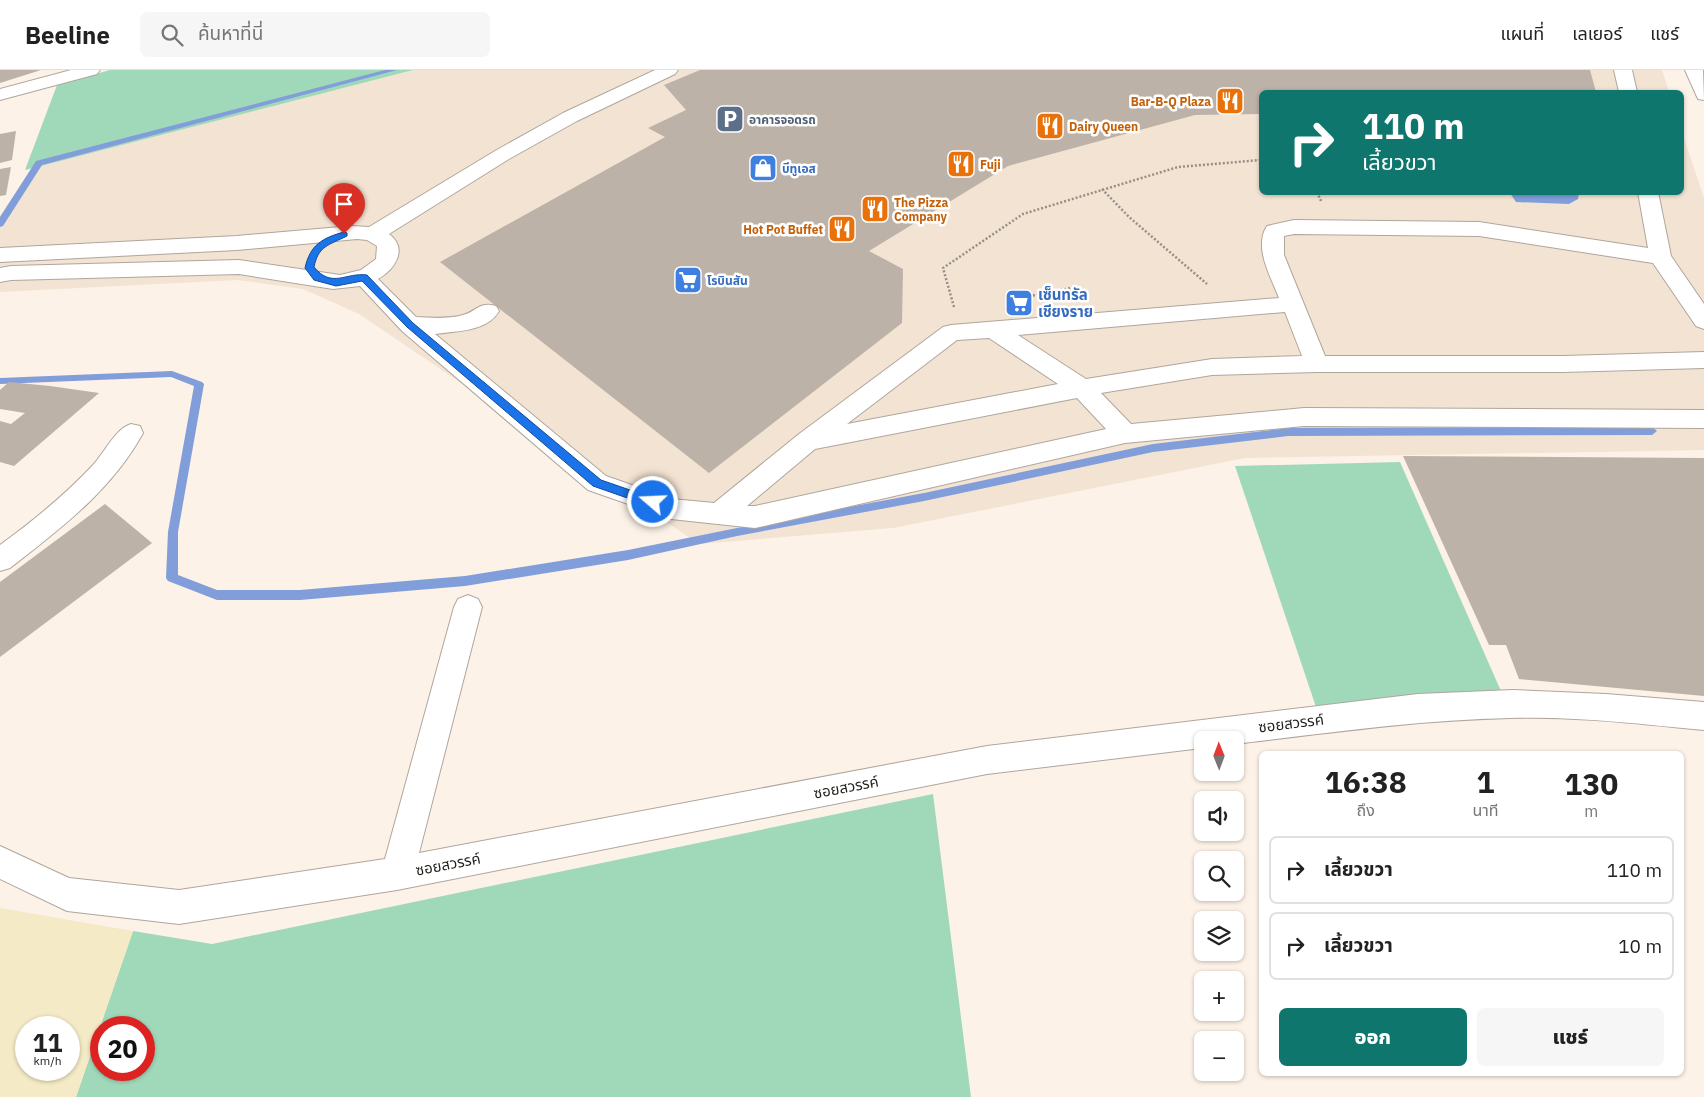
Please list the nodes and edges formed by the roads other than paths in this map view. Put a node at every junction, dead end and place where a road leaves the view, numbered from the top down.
1 (91, 70) edge
2 (669, 70) edge
3 (1623, 70) edge
4 (1694, 70) edge
5 (1628, 90) edge
6 (0, 96) edge
7 (1704, 96) edge
8 (1649, 195) edge
9 (344, 234) junction
10 (373, 234) junction
11 (0, 255) edge
12 (1660, 257) junction
13 (0, 275) edge
14 (318, 278) junction
15 (364, 278) junction
16 (1293, 304) junction
17 (1704, 321) edge
18 (410, 325) junction
19 (994, 330) junction
20 (1704, 360) edge
21 (1317, 364) junction
22 (460, 367) junction
23 (1082, 388) junction
24 (1704, 419) edge
25 (131, 434) dead end
26 (1125, 434) junction
27 (808, 441) junction
28 (720, 513) junction
29 (0, 560) edge
30 (468, 607) dead end
31 (1704, 716) edge
32 (0, 862) edge
33 (398, 874) junction

1 - 6 street
2 - 10 street
3 - 5 street
4 - 7 street
8 - 12 street
9 - 10 street
9 - 11 street
9 - 14 street
10 - 15 street
12 - 16 street
12 - 17 street
13 - 14 street
14 - 15 street
15 - 18 street
16 - 19 street
16 - 21 street
18 - 22 street
18 - 22 street
19 - 23 street
19 - 27 street
20 - 21 street
21 - 23 street
22 - 28 street
23 - 26 street
23 - 27 street
24 - 26 street
25 - 29 street
26 - 28 street
27 - 28 street
30 - 33 street
31 - 33 street, ซอยสวรรค์
32 - 33 street, ซอยสวรรค์

